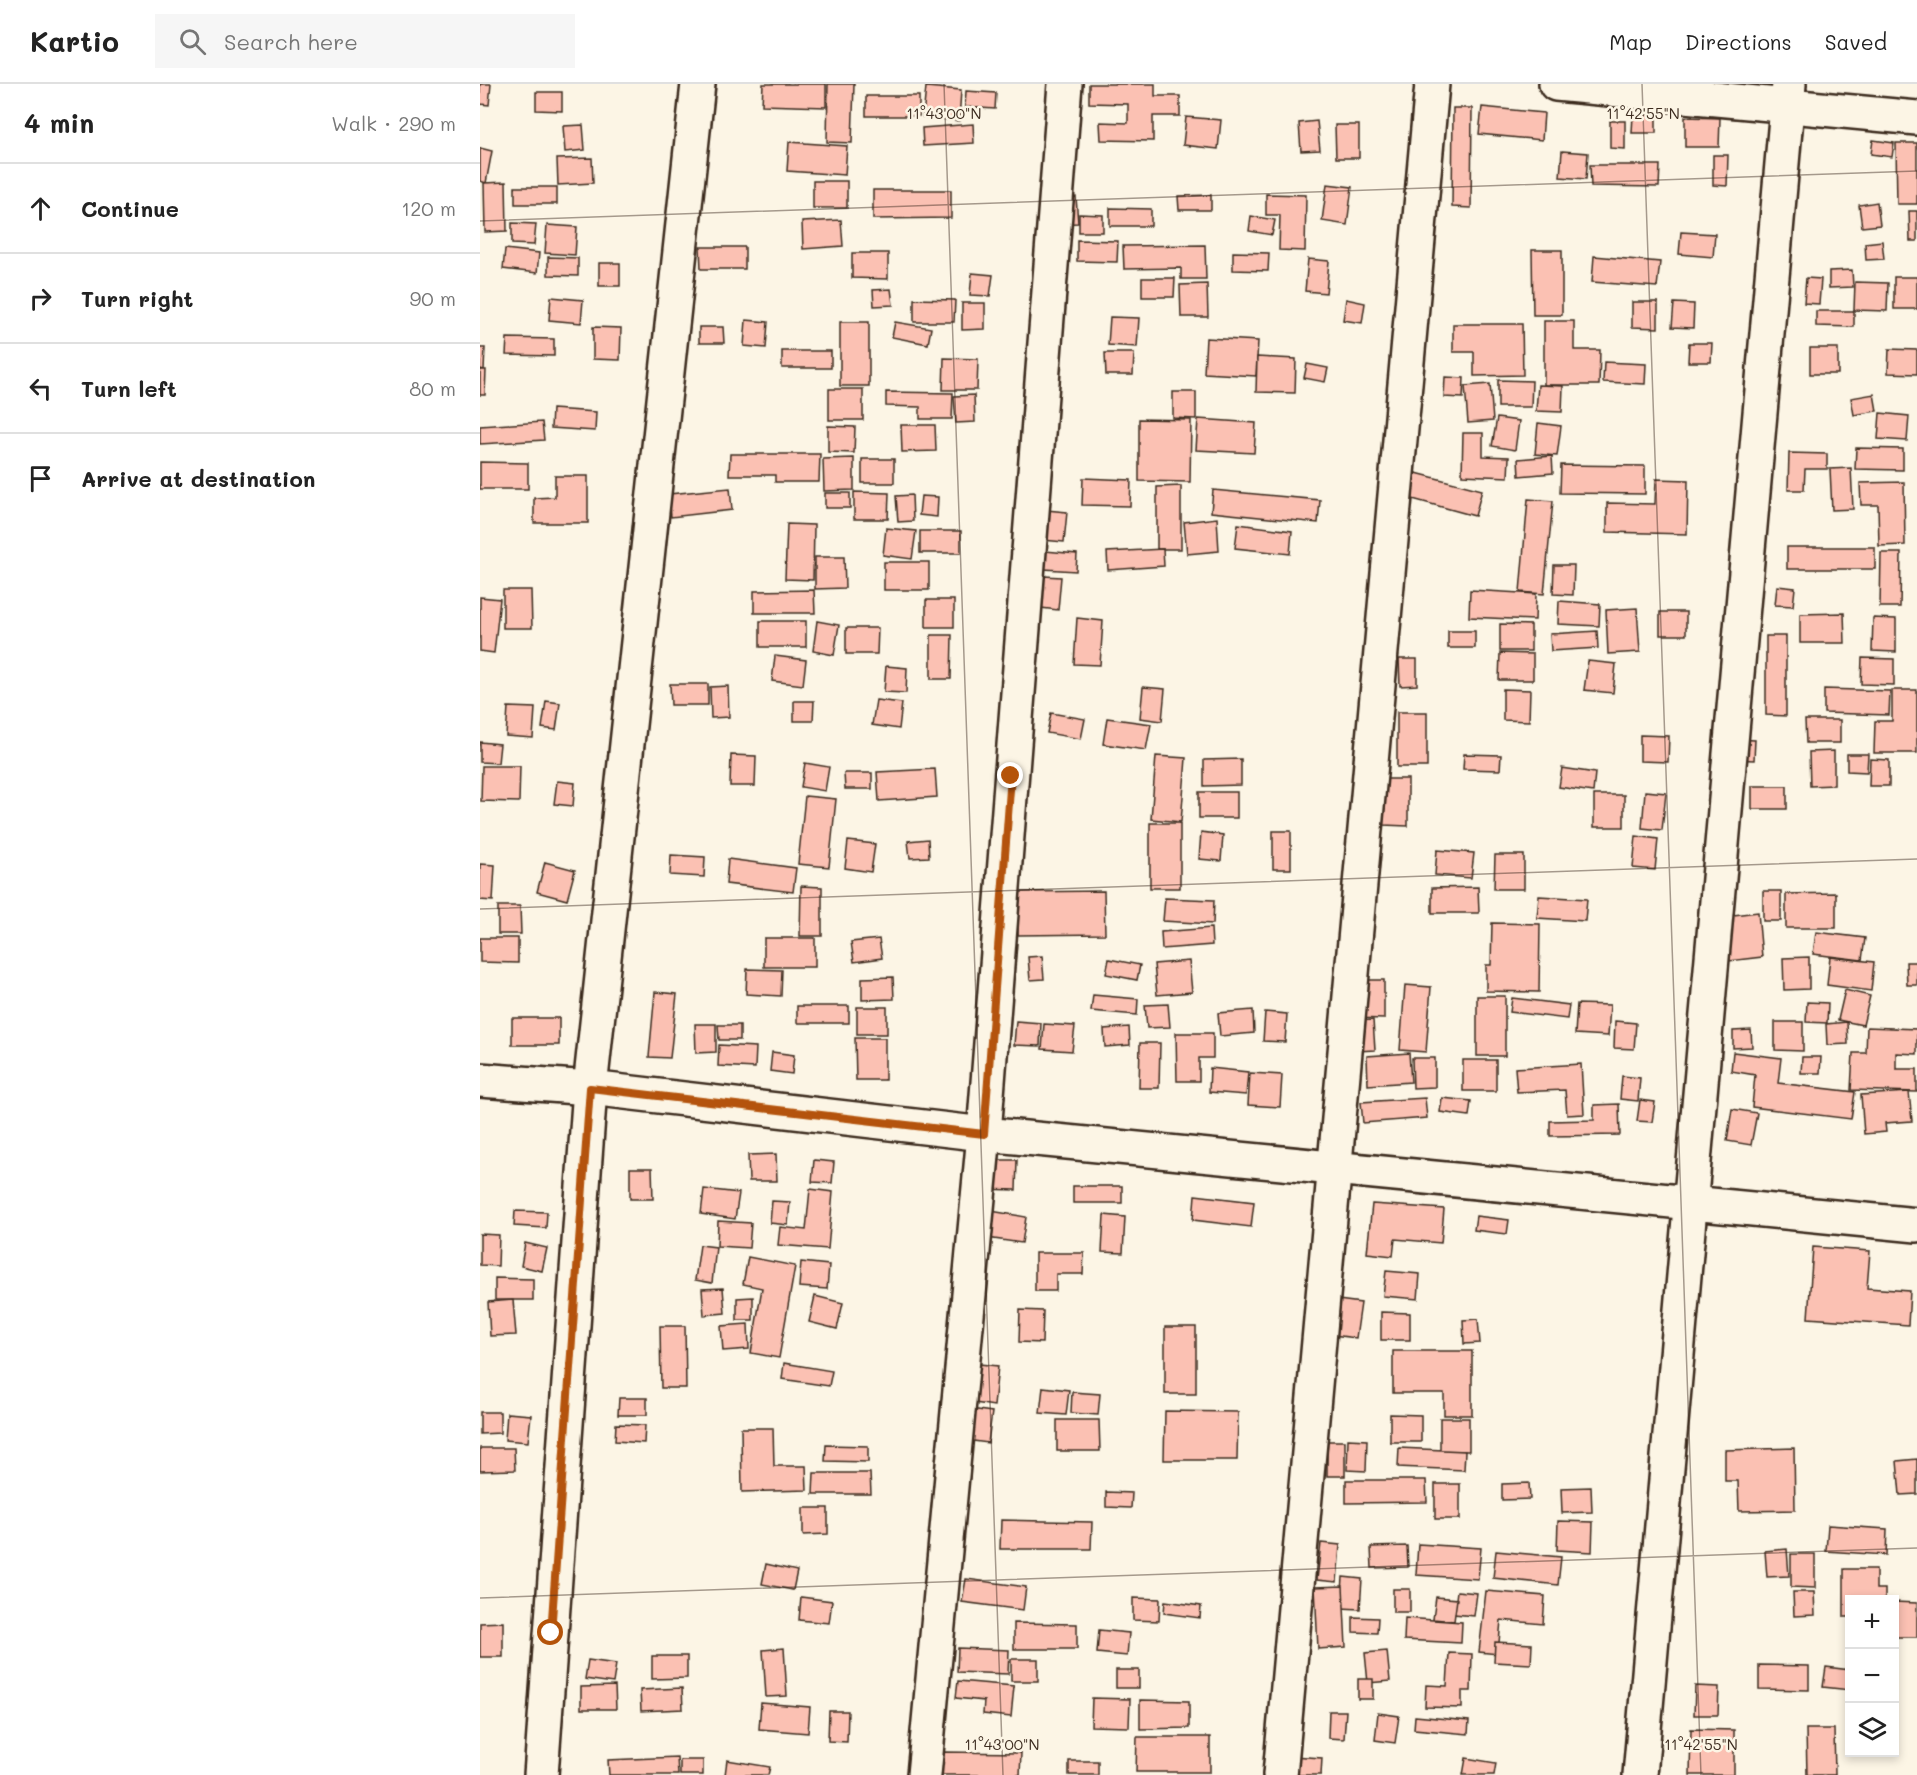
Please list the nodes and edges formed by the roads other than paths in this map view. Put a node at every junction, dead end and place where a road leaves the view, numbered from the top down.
1 (698, 84) edge
2 (1065, 84) edge
3 (1432, 84) edge
4 (1556, 84) edge
5 (1788, 94) edge
6 (1917, 118) edge
7 (480, 1080) edge
8 (590, 1088) junction
9 (984, 1134) junction
10 (1334, 1169) junction
11 (1690, 1202) junction
12 (1917, 1225) edge
13 (541, 1775) edge
14 (924, 1775) edge
15 (1280, 1775) edge
16 (1640, 1775) edge

1 - 8 street
2 - 9 street
3 - 10 street
4 - 5 street
5 - 6 street
5 - 11 street
7 - 8 street
8 - 9 street
8 - 13 street
9 - 10 street
9 - 14 street
10 - 11 street
10 - 15 street
11 - 12 street
11 - 16 street

